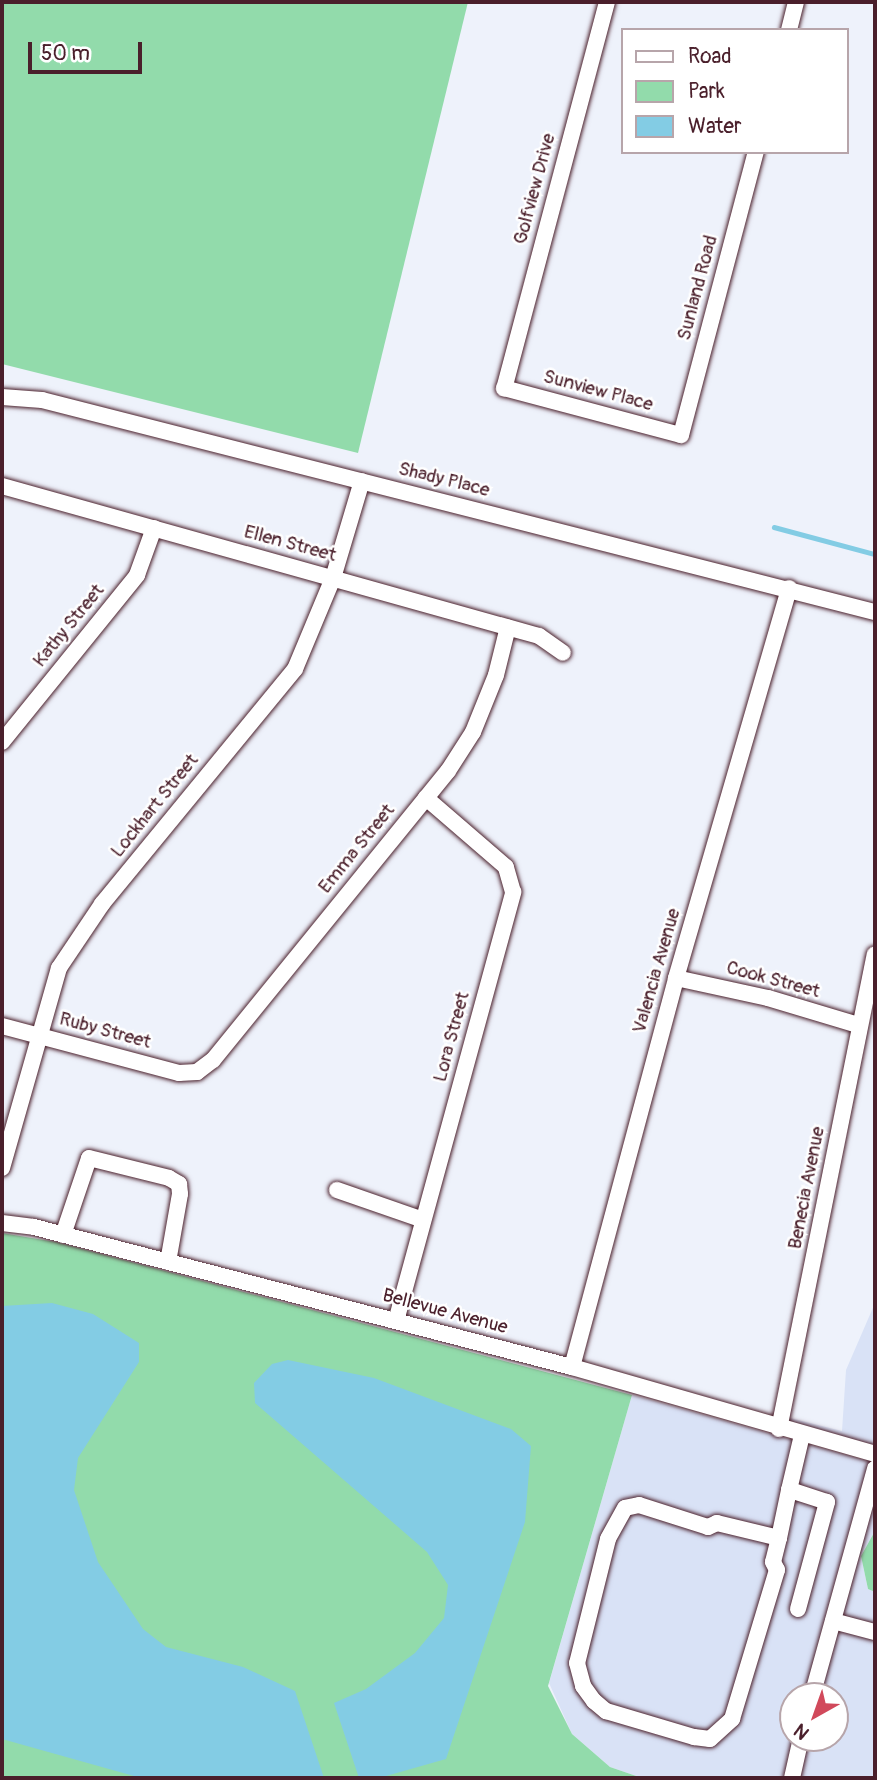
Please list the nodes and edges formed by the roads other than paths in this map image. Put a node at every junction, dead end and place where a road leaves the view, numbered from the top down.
1 (607, 2) edge
2 (796, 2) edge
3 (790, 28) edge
4 (755, 154) edge
5 (504, 388) joint
6 (2, 397) edge
7 (681, 435) joint
8 (362, 481) junction
9 (2, 486) edge
10 (154, 528) junction
11 (332, 578) junction
12 (789, 588) junction
13 (875, 612) edge
14 (508, 627) junction
15 (563, 653) dead end
16 (7, 724) edge
17 (2, 743) edge
18 (426, 798) junction
19 (875, 955) edge
20 (676, 978) junction
21 (858, 1025) junction
22 (2, 1026) edge
23 (41, 1036) junction
24 (197, 1072) joint
25 (2, 1168) edge
26 (337, 1190) dead end
27 (424, 1220) junction
28 (2, 1223) edge
29 (64, 1235) junction
30 (168, 1262) junction
31 (396, 1321) junction
32 (572, 1367) junction
33 (779, 1429) junction
34 (802, 1435) junction
35 (875, 1454) edge
36 (875, 1469) edge
37 (789, 1490) junction
38 (779, 1538) junction
39 (798, 1609) dead end
40 (833, 1622) junction
41 (875, 1632) edge
42 (816, 1682) edge
43 (798, 1752) edge
44 (792, 1778) edge

1 - 5 street, Golfview Drive
2 - 3 street
4 - 7 street, Sunland Road
5 - 7 street, Sunview Place
6 - 8 street, Shady Place
8 - 11 street, Lockhart Street
8 - 12 street, Shady Place
9 - 10 street, Ellen Street
10 - 11 street, Ellen Street
10 - 16 street, Kathy Street
11 - 14 street, Ellen Street
11 - 23 street, Lockhart Street
12 - 13 street, Shady Place
12 - 20 street, Valencia Avenue
14 - 15 street, Ellen Street
14 - 18 street, Emma Street
16 - 17 street, Kathy Street
18 - 24 street, Emma Street
18 - 27 street, Lora Street
19 - 21 street, Benecia Avenue
20 - 21 street, Cook Street
20 - 32 street, Valencia Avenue
21 - 33 street, Benecia Avenue
22 - 23 street, Ruby Street
23 - 24 street, Ruby Street
23 - 25 street, Lockhart Street
26 - 27 street
27 - 31 street, Lora Street
28 - 29 street, Bellevue Avenue
29 - 30 street, Bellevue Avenue
29 - 30 street
30 - 31 street, Bellevue Avenue
31 - 32 street, Bellevue Avenue
32 - 33 street, Bellevue Avenue
33 - 34 street, Bellevue Avenue
34 - 35 street, Bellevue Avenue
34 - 37 street
36 - 40 street
37 - 38 street
37 - 39 street
38 - 38 street
40 - 41 street
40 - 42 street
43 - 44 street

